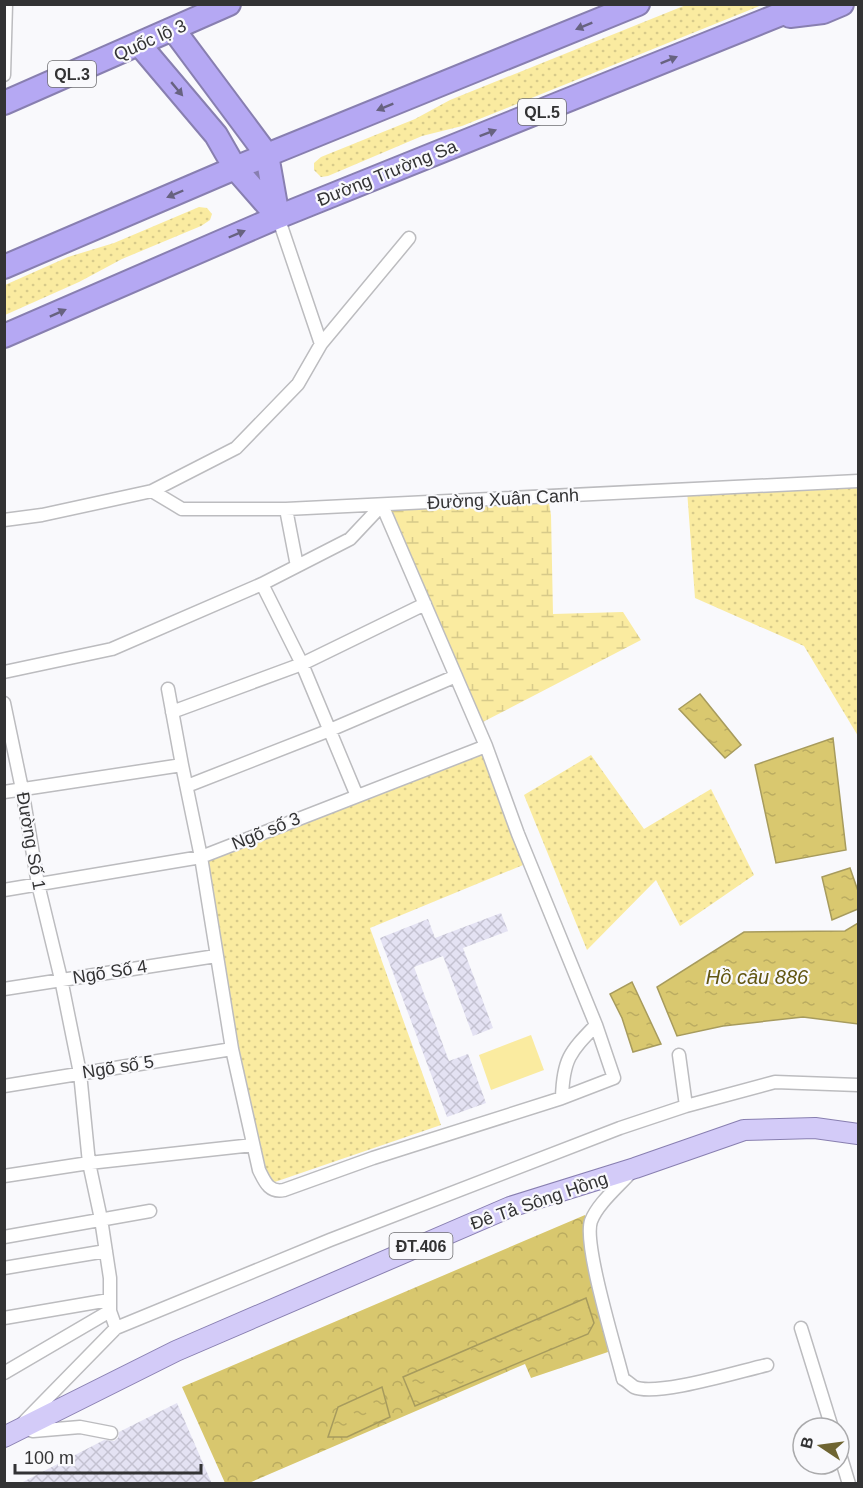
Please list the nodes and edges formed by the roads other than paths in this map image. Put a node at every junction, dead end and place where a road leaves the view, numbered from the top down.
1 (6, 4) edge
2 (229, 4) edge
3 (638, 4) edge
4 (806, 4) edge
5 (842, 4) edge
6 (773, 18) junction
7 (173, 29) junction
8 (139, 44) junction
9 (4, 75) edge
10 (4, 103) edge
11 (267, 155) junction
12 (235, 168) junction
13 (278, 217) junction
14 (409, 238) dead end
15 (4, 267) edge
16 (4, 336) edge
17 (321, 344) junction
18 (858, 481) edge
19 (152, 491) junction
20 (382, 505) junction
21 (286, 509) junction
22 (4, 520) edge
23 (297, 566) junction
24 (262, 584) junction
25 (425, 604) junction
26 (302, 664) junction
27 (4, 672) edge
28 (456, 676) junction
29 (168, 689) dead end
30 (4, 703) edge
31 (172, 712) junction
32 (330, 730) junction
33 (486, 746) junction
34 (182, 765) junction
35 (187, 786) junction
36 (22, 789) junction
37 (4, 792) edge
38 (357, 796) junction
39 (201, 857) junction
40 (38, 884) junction
41 (4, 890) edge
42 (216, 956) junction
43 (62, 979) junction
44 (4, 989) edge
45 (596, 1025) junction
46 (232, 1049) junction
47 (679, 1054) dead end
48 (80, 1073) junction
49 (858, 1085) edge
50 (4, 1086) edge
51 (562, 1098) junction
52 (686, 1106) junction
53 (858, 1134) edge
54 (253, 1145) junction
55 (89, 1163) junction
56 (635, 1168) junction
57 (4, 1176) edge
58 (150, 1211) dead end
59 (101, 1219) junction
60 (4, 1237) edge
61 (106, 1251) junction
62 (4, 1268) edge
63 (110, 1306) junction
64 (4, 1318) edge
65 (116, 1328) junction
66 (801, 1328) dead end
67 (767, 1365) dead end
68 (4, 1373) edge
69 (828, 1416) edge
70 (13, 1431) edge
71 (111, 1433) dead end

1 - 9 street
2 - 7 highway, Quốc lộ 3 / QL.3
3 -> 11 highway
4 - 6 highway, Đường Trường Sa / QL.5
5 - 6 highway, Đường Trường Sa / QL.5
13 -> 6 highway, Đường Trường Sa / QL.5
7 - 8 highway, Quốc lộ 3 / QL.3
7 - 11 highway
8 - 10 highway, Quốc lộ 3 / QL.3
8 -> 12 highway
11 - 12 highway
11 - 13 highway
12 - 13 highway
12 -> 15 highway
16 -> 13 highway, Đường Trường Sa / QL.5
13 - 17 street
14 - 17 street
17 - 19 street
18 - 20 street, Đường Xuân Canh
19 - 21 street, Đường Xuân Canh
19 - 22 street
20 - 21 street, Đường Xuân Canh
20 - 23 street
20 - 25 street
21 - 23 street
23 - 24 street
24 - 26 street
24 - 27 street
25 - 26 street
25 - 28 street
26 - 31 street
26 - 32 street
28 - 32 street
28 - 33 street
29 - 31 street
30 - 36 street, Đường Số 1
31 - 34 street
32 - 35 street
32 - 38 street
33 - 38 street, Ngõ số 3
33 - 45 street
34 - 35 street
34 - 36 street
35 - 39 street
36 - 37 street
36 - 40 street, Đường Số 1
38 - 39 street, Ngõ số 3
39 - 40 street, Ngõ số 3
39 - 42 street
40 - 41 street
40 - 43 street, Đường Số 1
42 - 43 street, Ngõ Số 4
42 - 46 street
43 - 44 street, Ngõ Số 4
43 - 48 street, Đường Số 1
45 - 51 street
45 - 51 street
46 - 48 street, Ngõ số 5
46 - 54 street
47 - 52 street
48 - 50 street, Ngõ số 5
48 - 55 street, Đường Số 1
49 - 52 street
51 - 54 street
52 - 65 street
53 - 56 main road, Đê Tả Sông Hồng / ĐT.406
54 - 55 street
55 - 57 street
55 - 59 street, Đường Số 1
56 - 67 street
56 - 70 main road, Đê Tả Sông Hồng / ĐT.406
58 - 59 street
59 - 60 street
59 - 61 street, Đường Số 1
61 - 62 street
61 - 63 street, Đường Số 1
63 - 64 street
63 - 65 street, Đường Số 1
63 - 68 street
65 - 70 street
66 - 69 street
70 - 71 street

